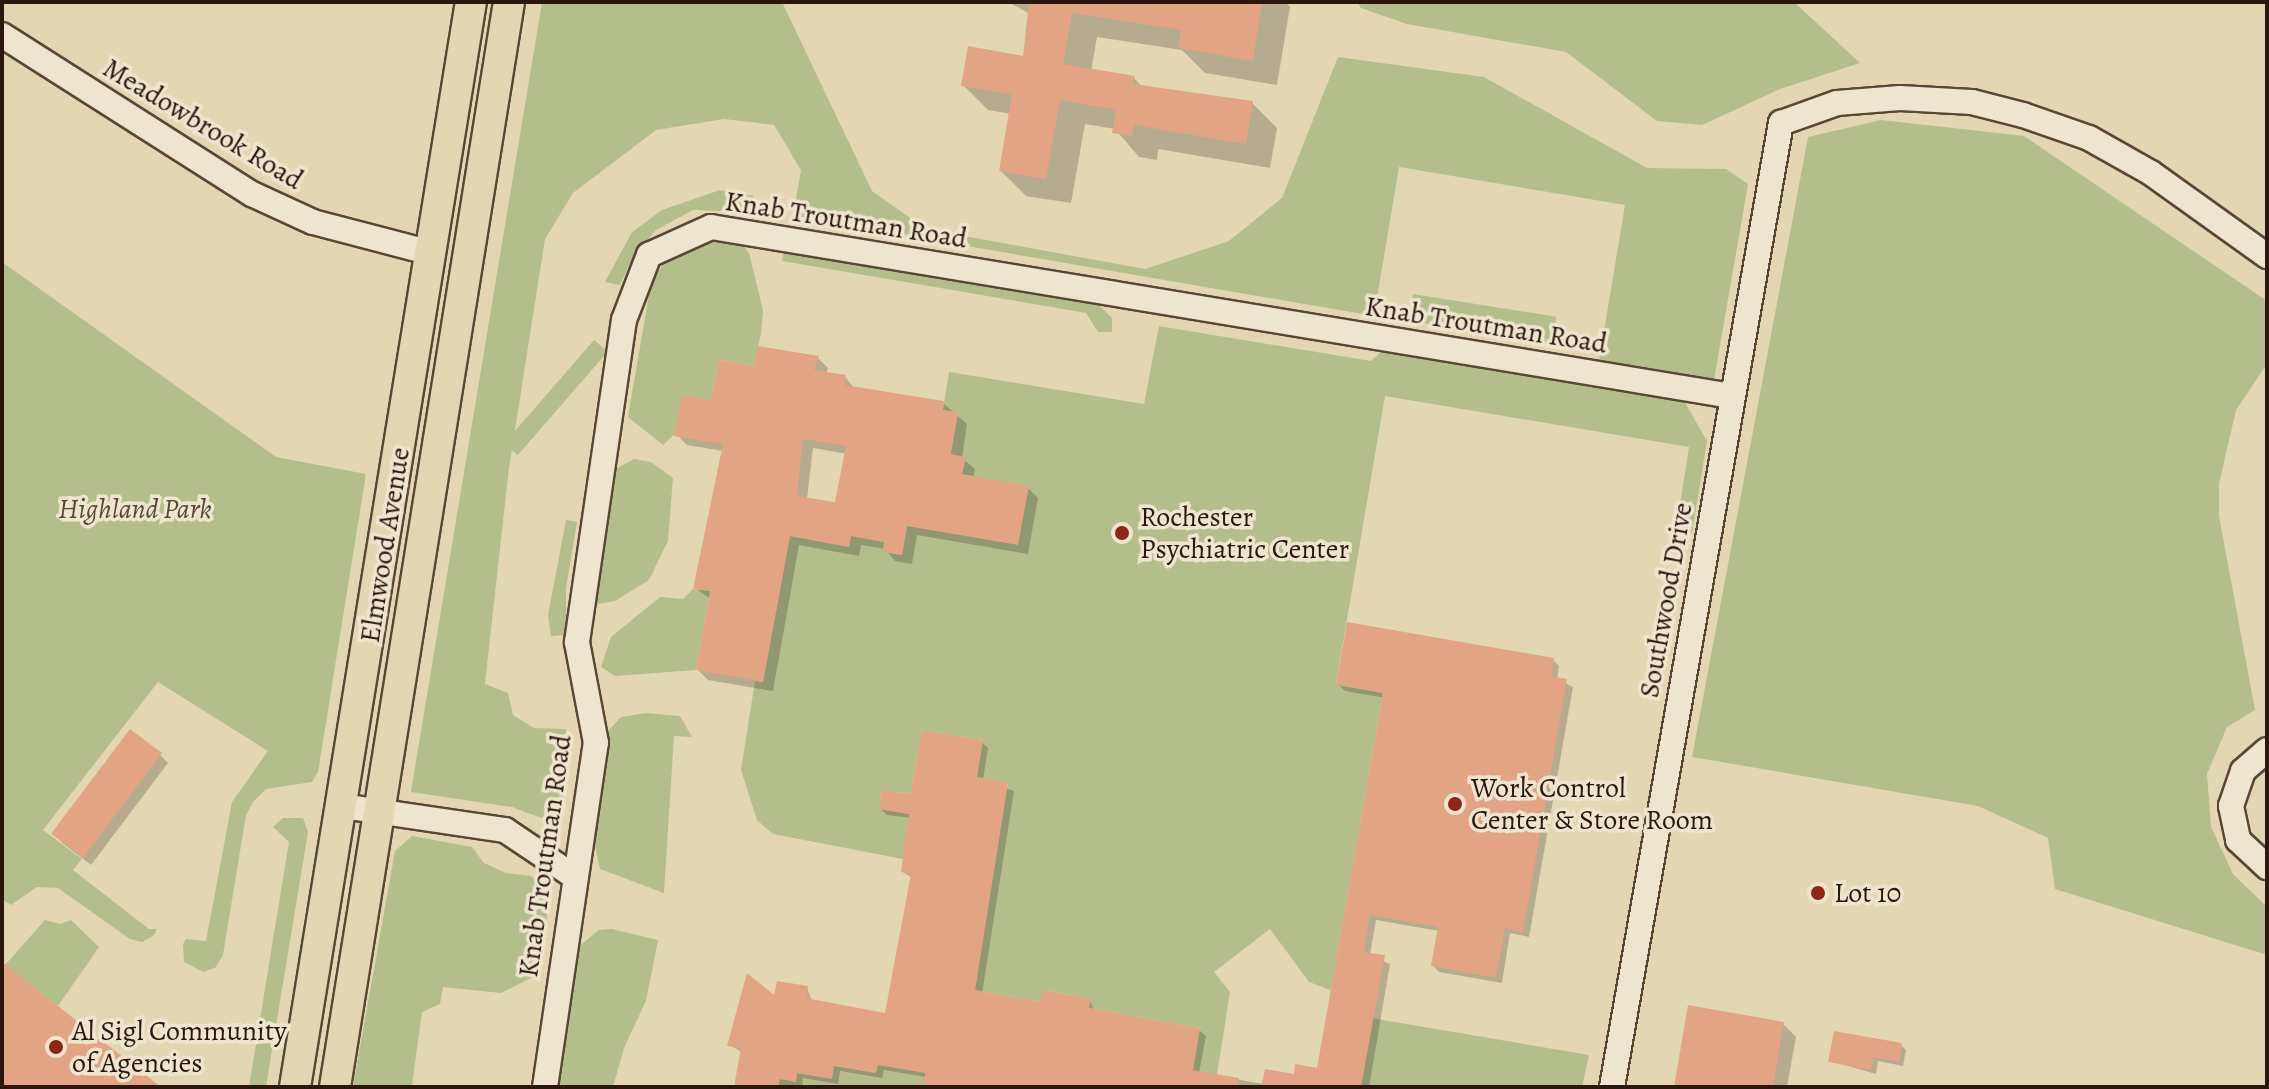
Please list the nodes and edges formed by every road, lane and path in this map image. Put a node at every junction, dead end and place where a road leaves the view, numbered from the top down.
1 (471, 2) edge
2 (509, 2) edge
3 (2, 35) edge
4 (431, 253) junction
5 (2267, 256) edge
6 (1732, 396) junction
7 (2267, 750) edge
8 (342, 806) junction
9 (382, 811) junction
10 (2267, 867) edge
11 (575, 877) junction
12 (295, 1087) edge
13 (335, 1087) edge
14 (545, 1087) edge
15 (1612, 1087) edge

1 - 4 main road, Elmwood Avenue
2 - 9 main road, Elmwood Avenue
3 - 4 street, Meadowbrook Road
4 - 8 main road, Elmwood Avenue
5 - 6 street, Southwood Drive
6 - 11 street, Knab Troutman Road
6 - 15 street, Southwood Drive
7 - 10 street
8 - 9 street
8 - 12 main road, Elmwood Avenue
9 - 11 street
9 - 13 main road, Elmwood Avenue
11 - 14 street, Knab Troutman Road

